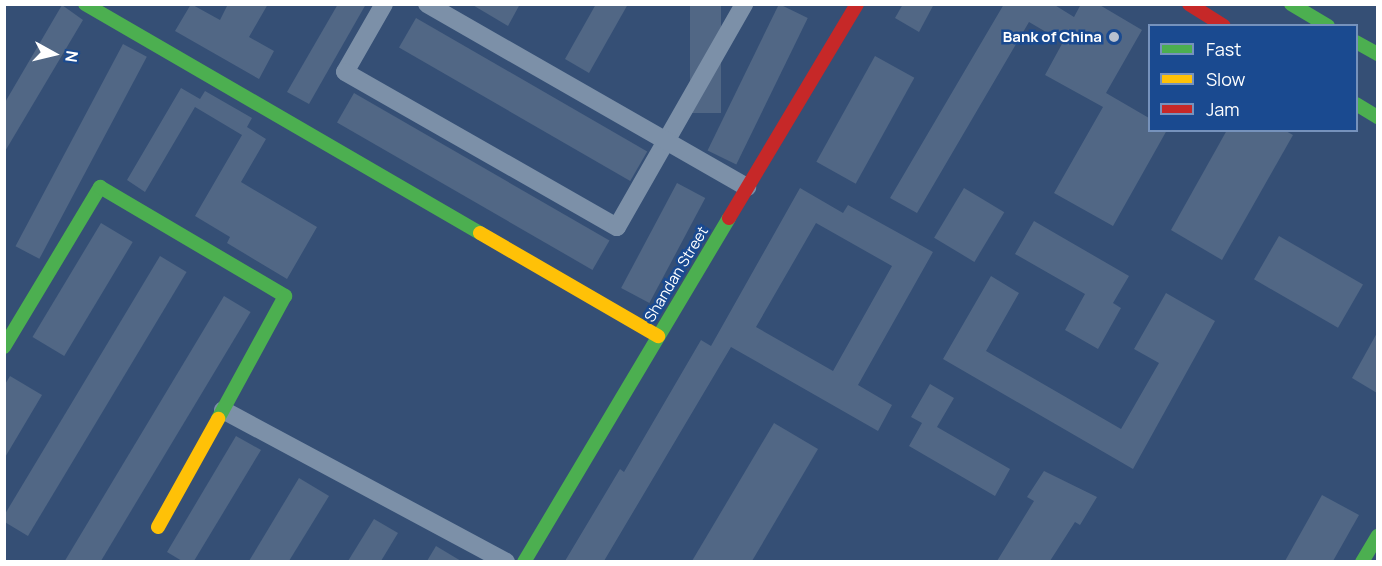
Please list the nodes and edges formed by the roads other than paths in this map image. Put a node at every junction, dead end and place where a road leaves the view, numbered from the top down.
1 (85, 4) edge
2 (384, 4) edge
3 (427, 4) edge
4 (744, 4) edge
5 (857, 4) edge
6 (1189, 4) edge
7 (1291, 4) edge
8 (1221, 24) edge
9 (1325, 24) edge
10 (1358, 43) edge
11 (1377, 54) edge
12 (1358, 105) edge
13 (1377, 117) edge
14 (666, 141) junction
15 (747, 188) junction
16 (658, 336) junction
17 (4, 346) edge
18 (223, 410) junction
19 (158, 527) dead end
20 (1377, 535) edge
21 (506, 561) edge
22 (524, 561) edge
23 (1362, 561) edge

1 - 16 street
2 - 14 street
3 - 14 street
4 - 14 street
5 - 15 street, Shandan Street
6 - 8 street
7 - 9 street
10 - 11 street
12 - 13 street
14 - 15 street
15 - 16 street, Shandan Street
16 - 22 street, Shandan Street
17 - 18 street
18 - 19 street
18 - 21 street
20 - 23 street

